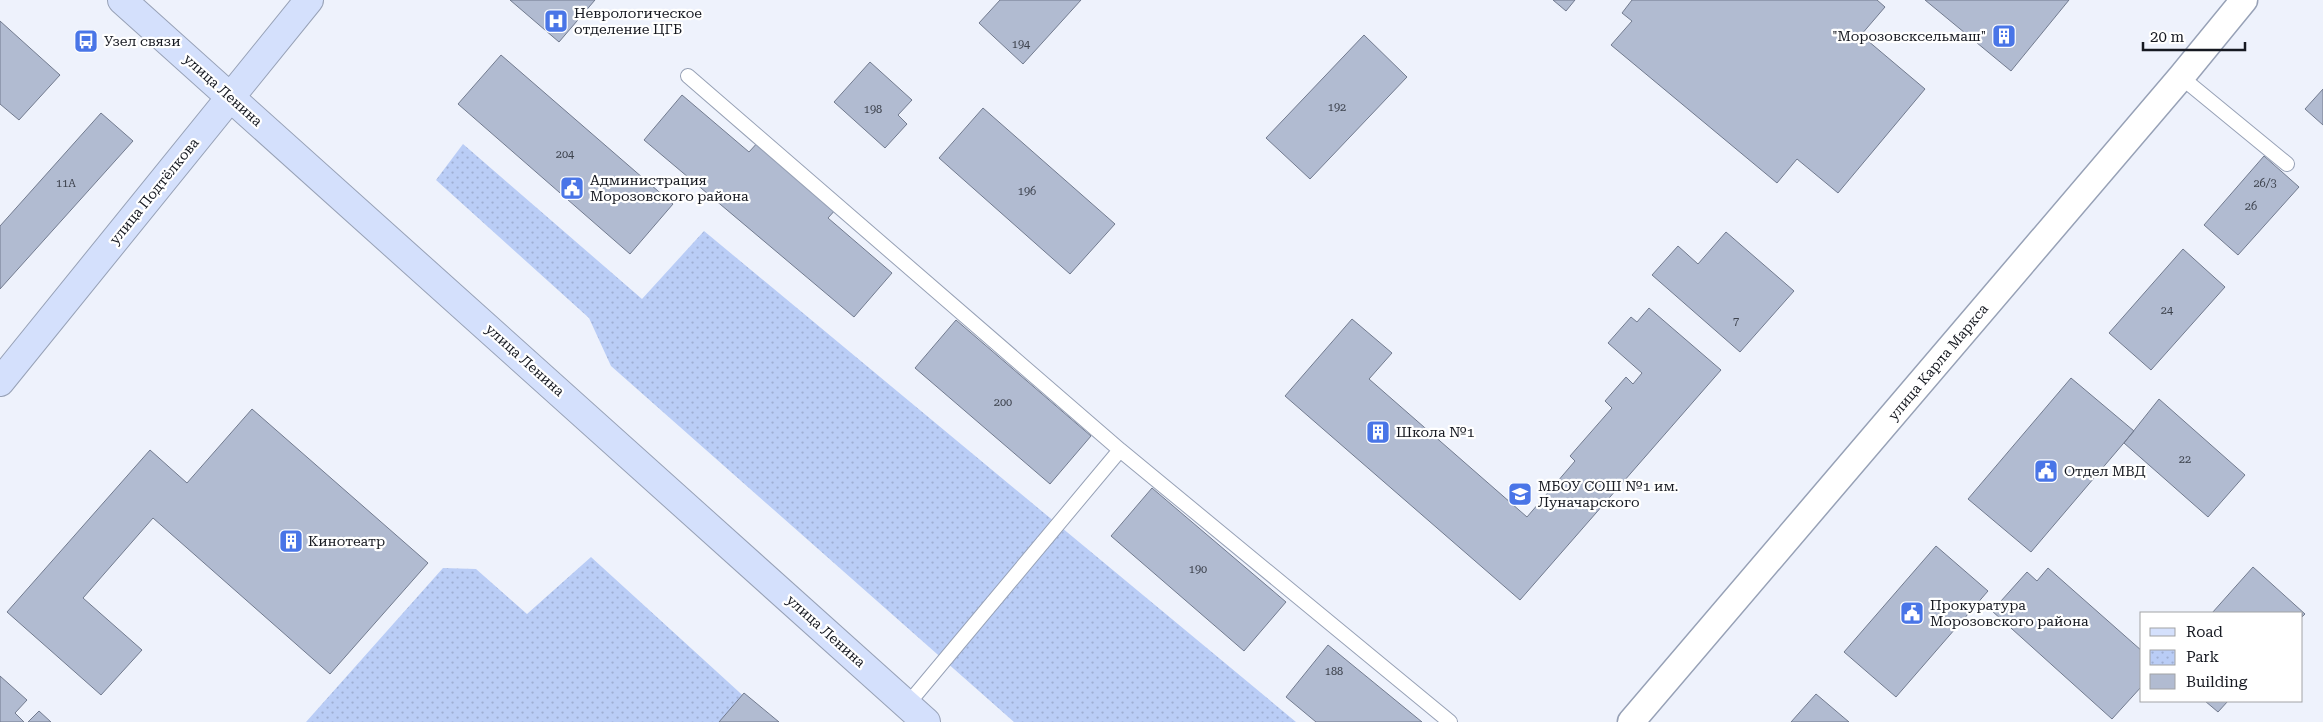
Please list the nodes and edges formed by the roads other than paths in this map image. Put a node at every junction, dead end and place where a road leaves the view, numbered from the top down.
1 (122, 0) edge
2 (309, 0) edge
3 (2244, 0) edge
4 (688, 76) dead end
5 (2181, 77) junction
6 (230, 95) junction
7 (2287, 164) dead end
8 (0, 382) edge
9 (1120, 450) junction
10 (917, 713) edge
11 (1450, 722) edge
12 (1631, 722) edge

1 - 6 street, улица Ленина
2 - 6 street, улица Подтёлкова
3 - 5 street, улица Карла Маркса
4 - 9 lane
5 - 7 lane
5 - 12 street, улица Карла Маркса
6 - 8 street, улица Подтёлкова
6 - 10 street, улица Ленина
9 - 10 lane
9 - 11 lane

